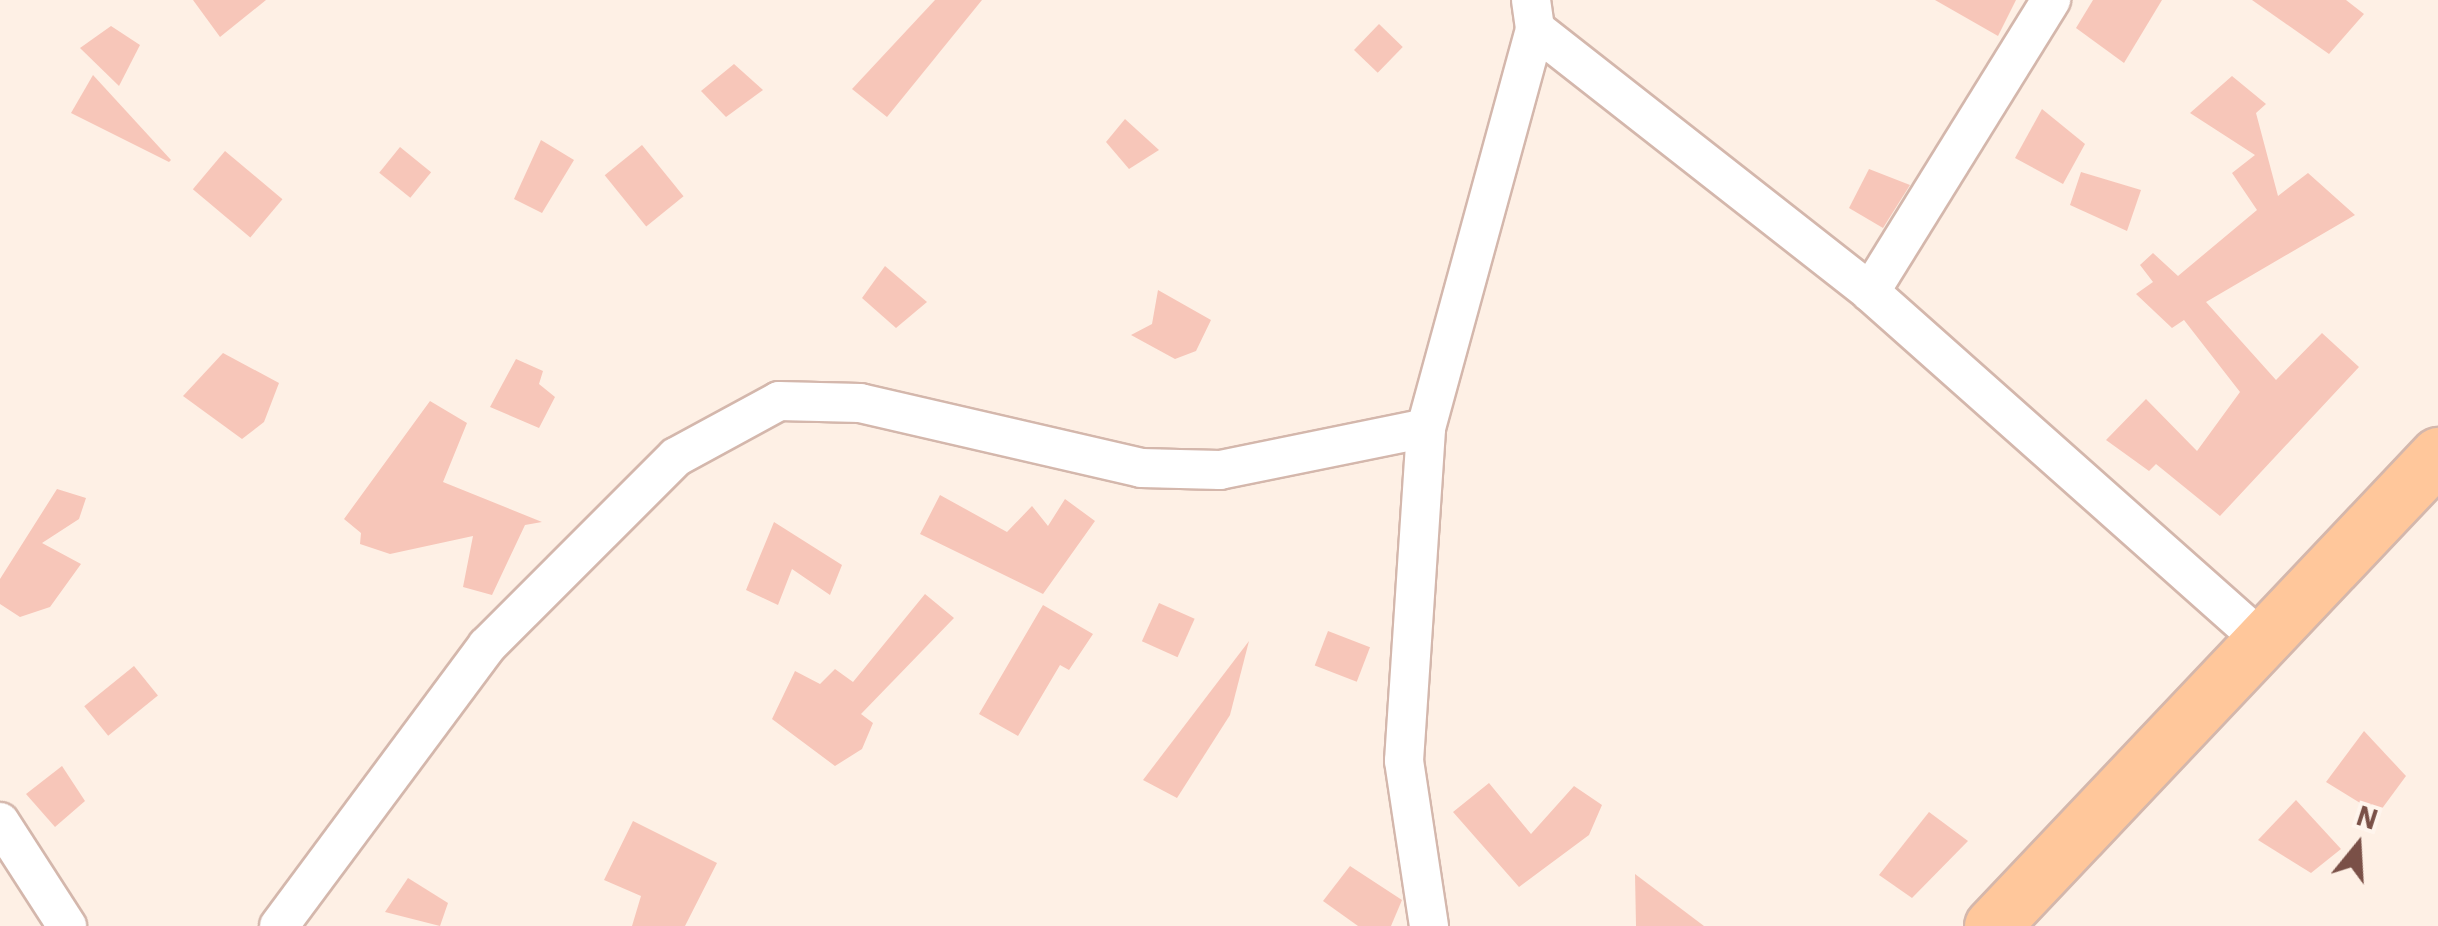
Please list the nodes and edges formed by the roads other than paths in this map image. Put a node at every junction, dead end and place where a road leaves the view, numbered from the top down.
1 (2051, 0) edge
2 (1533, 14) edge
3 (1870, 292) junction
4 (1426, 428) junction
5 (2438, 455) edge
6 (2264, 642) junction
7 (0, 822) edge
8 (68, 926) edge
9 (279, 926) edge
10 (1430, 926) edge
11 (1992, 926) edge

1 - 3 street
2 - 3 street
2 - 4 street
3 - 6 street
4 - 9 street
4 - 10 street
5 - 6 main road
6 - 11 main road
7 - 8 street

